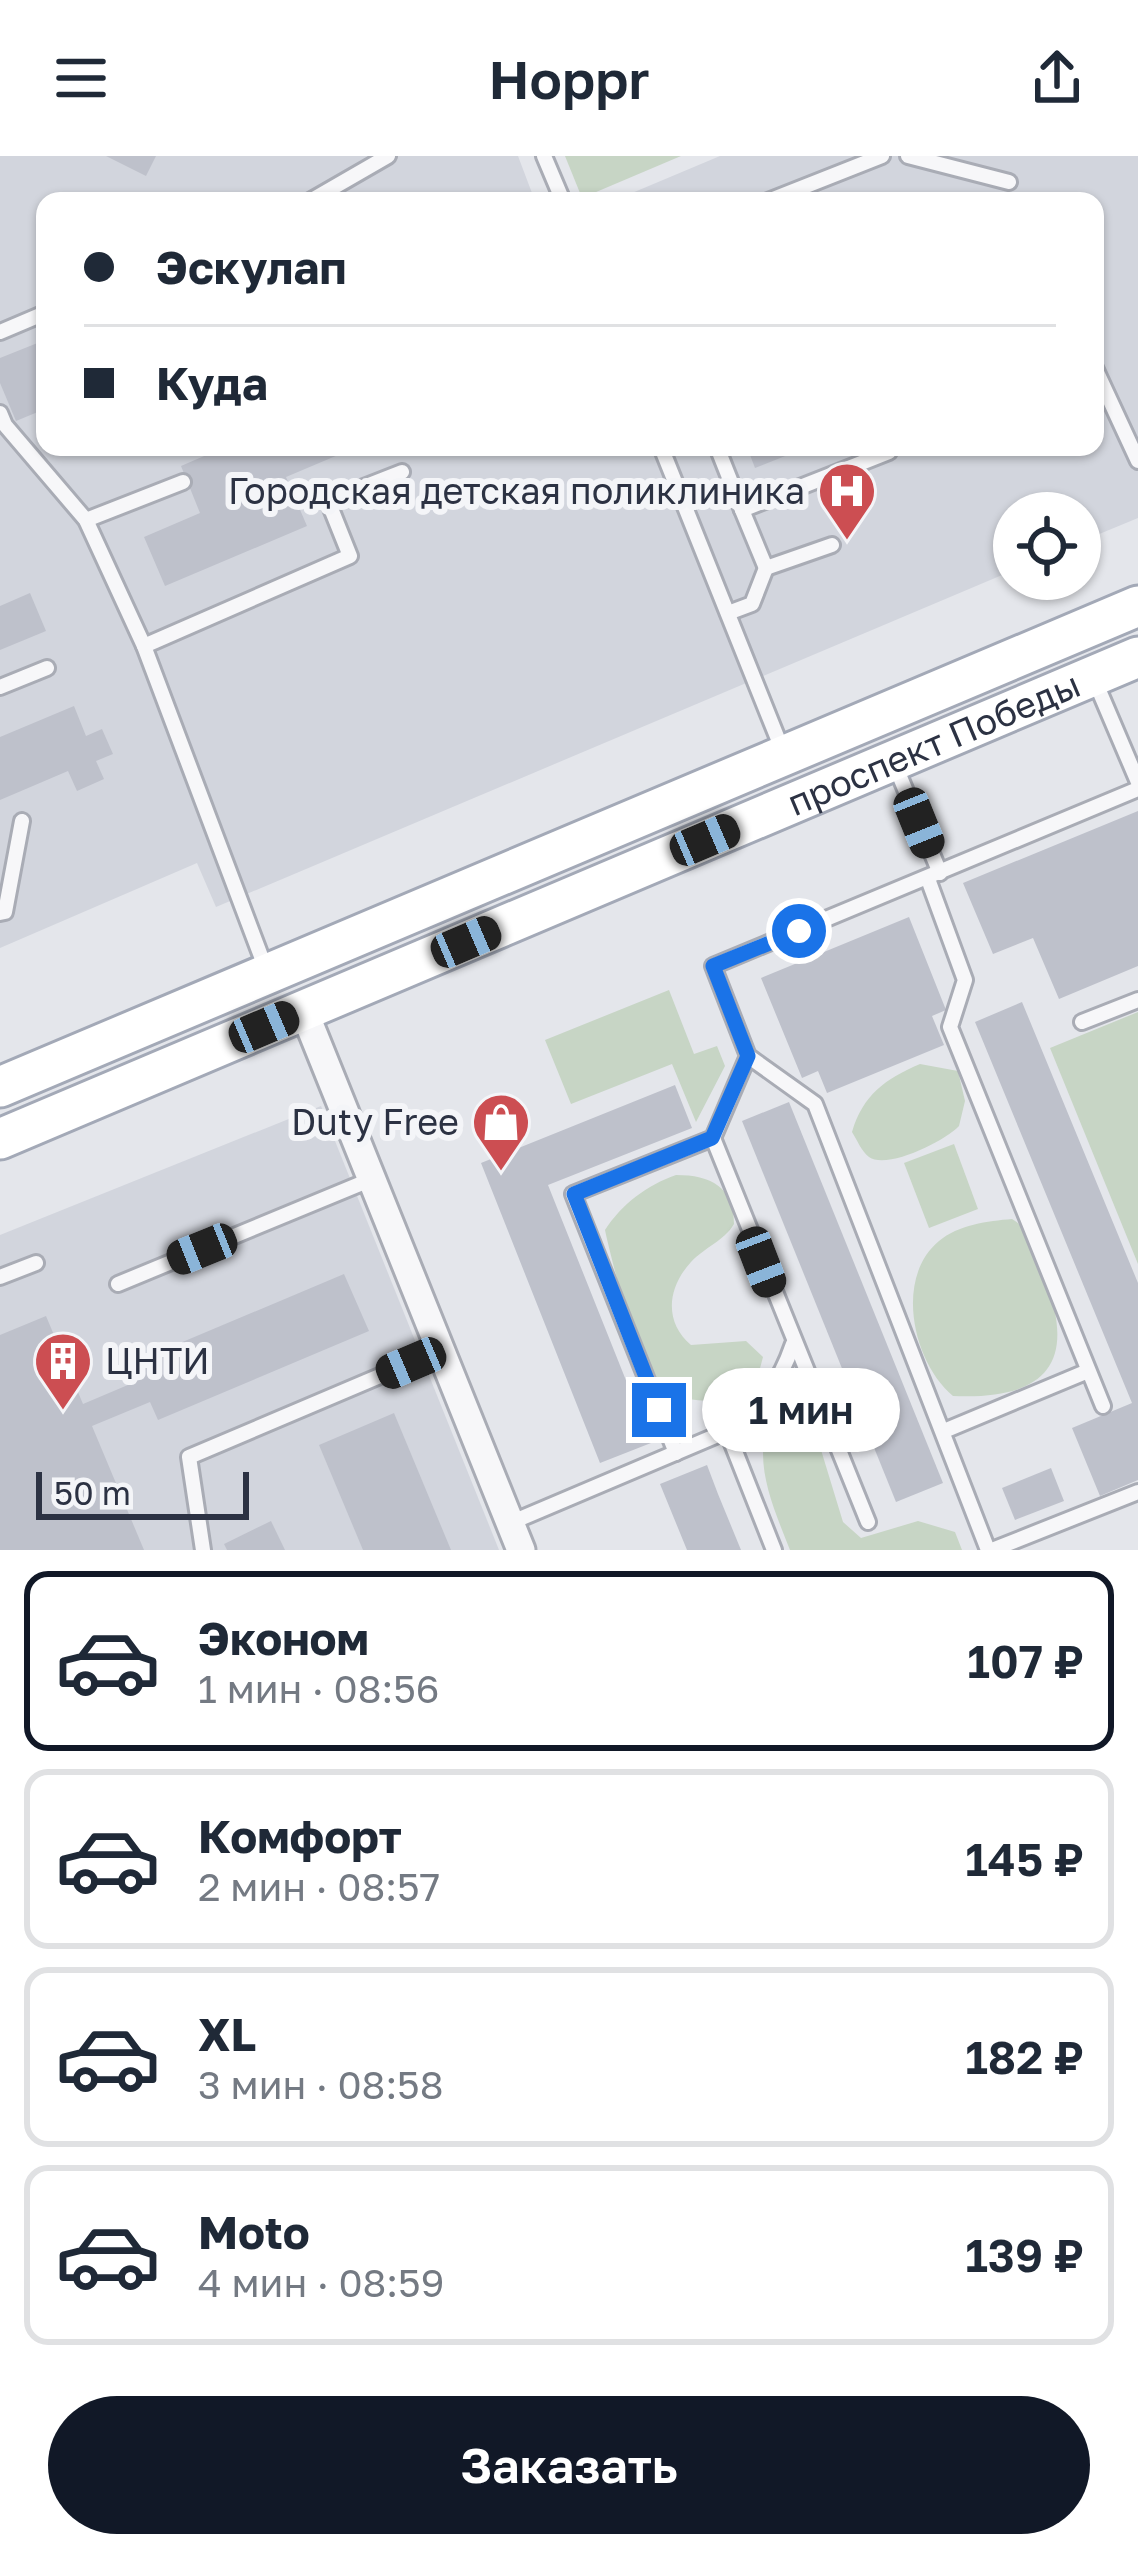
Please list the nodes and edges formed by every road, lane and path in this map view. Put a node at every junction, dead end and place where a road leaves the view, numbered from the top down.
1 (388, 156) edge
2 (544, 156) edge
3 (882, 156) edge
4 (908, 156) edge
5 (1010, 182) dead end
6 (326, 192) edge
7 (559, 192) edge
8 (795, 192) edge
9 (36, 317) edge
10 (0, 332) edge
11 (1104, 387) edge
12 (0, 413) edge
13 (666, 456) edge
14 (721, 456) edge
15 (880, 456) edge
16 (1138, 461) edge
17 (402, 472) dead end
18 (183, 482) dead end
19 (742, 510) junction
20 (86, 520) junction
21 (832, 545) dead end
22 (766, 568) junction
23 (1138, 606) edge
24 (728, 614) junction
25 (144, 646) junction
26 (1138, 657) edge
27 (47, 668) dead end
28 (1094, 676) junction
29 (0, 687) edge
30 (784, 755) junction
31 (893, 761) junction
32 (1138, 785) edge
33 (22, 821) dead end
34 (934, 876) junction
35 (0, 914) edge
36 (268, 974) junction
37 (1138, 1000) edge
38 (304, 1010) junction
39 (1082, 1022) dead end
40 (748, 1056) junction
41 (0, 1087) edge
42 (712, 1138) junction
43 (0, 1139) edge
44 (372, 1179) junction
45 (35, 1263) dead end
46 (0, 1277) edge
47 (118, 1284) dead end
48 (793, 1344) junction
49 (441, 1350) junction
50 (1088, 1370) junction
51 (1103, 1406) dead end
52 (727, 1431) junction
53 (944, 1432) junction
54 (676, 1453) junction
55 (1138, 1492) edge
56 (868, 1522) dead end
57 (510, 1523) junction
58 (203, 1550) edge
59 (521, 1550) edge
60 (774, 1550) edge
61 (990, 1550) edge

1 - 6 lane
2 - 7 lane
3 - 8 lane
4 - 5 lane
9 - 10 lane
11 - 16 lane
12 - 20 lane
13 - 24 lane
14 - 19 lane
15 - 19 lane
17 - 25 lane
18 - 20 lane
19 - 22 lane
20 - 25 lane
21 - 22 lane
22 - 24 lane
23 - 30 main road, проспект Победы
24 - 30 lane
25 - 36 lane
26 - 28 main road, проспект Победы
27 - 29 lane
28 - 31 main road, проспект Победы
28 - 32 lane
30 - 36 main road, проспект Победы
31 - 34 lane
31 - 38 main road, проспект Победы
32 - 34 lane
33 - 35 lane
34 - 40 lane
34 - 50 lane
36 - 41 main road, проспект Победы
37 - 39 lane
38 - 43 main road, проспект Победы
38 - 44 street
40 - 42 lane
40 - 53 lane
42 - 48 lane
42 - 54 lane
44 - 47 lane
44 - 49 street
45 - 46 lane
48 - 52 lane
48 - 56 lane
49 - 57 street
49 - 58 lane
50 - 51 lane
50 - 53 lane
52 - 54 lane
52 - 60 lane
53 - 61 lane
54 - 57 lane
55 - 61 lane
57 - 59 street

